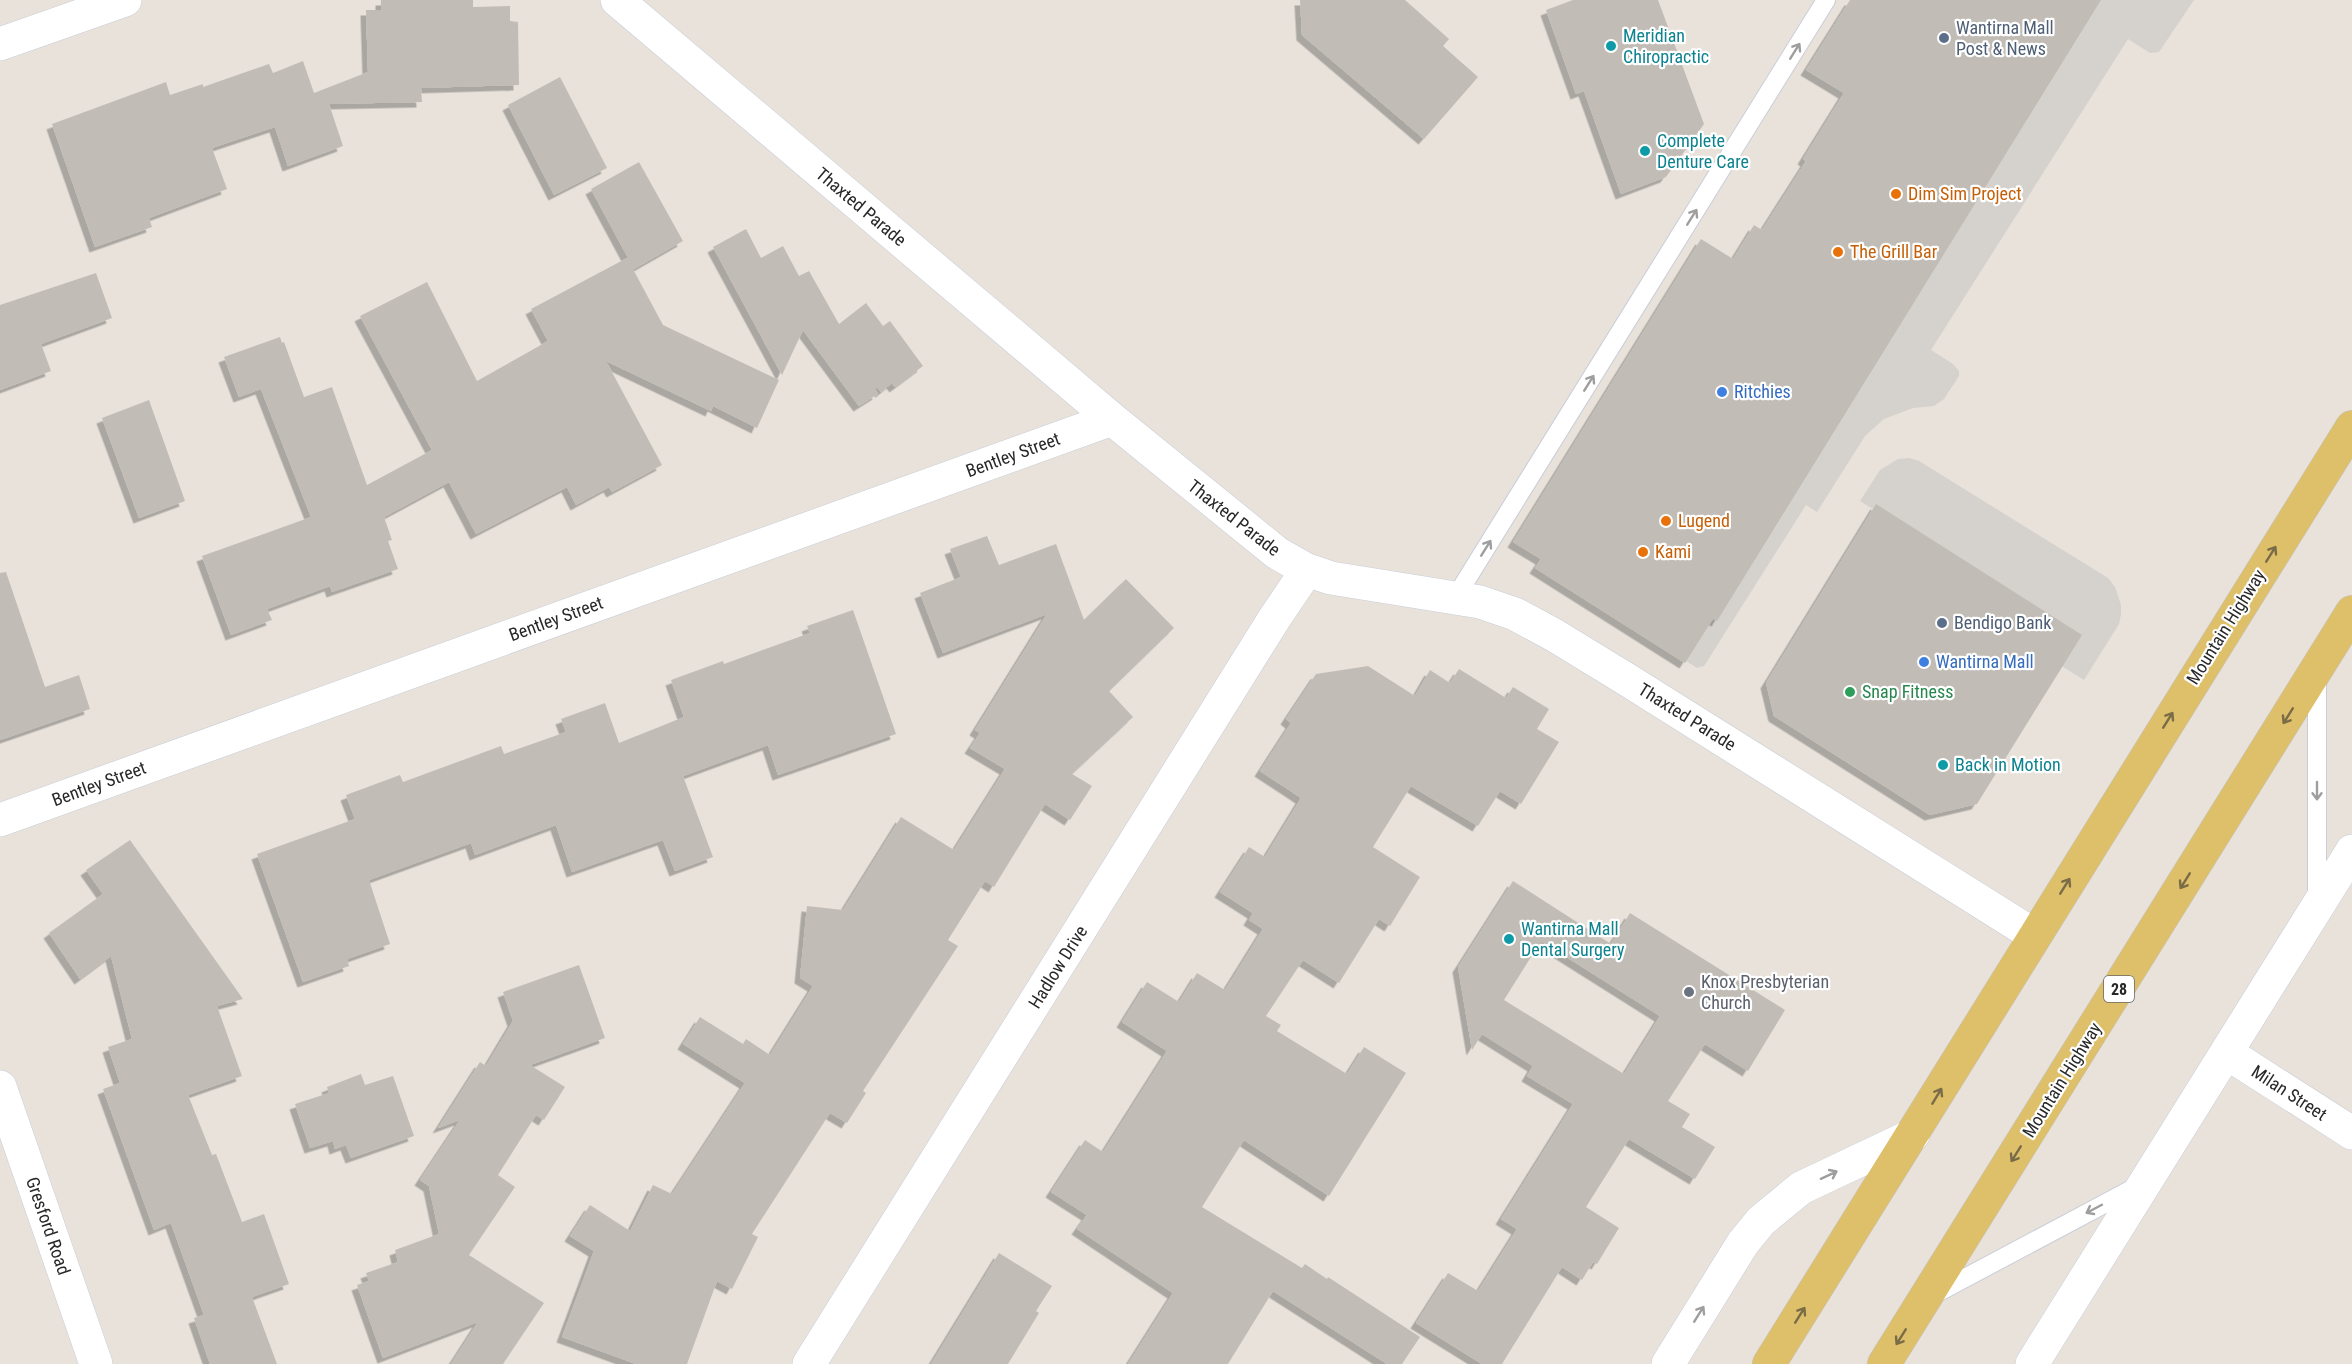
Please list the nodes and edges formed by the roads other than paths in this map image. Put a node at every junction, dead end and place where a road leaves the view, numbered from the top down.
1 (125, 0) edge
2 (617, 0) edge
3 (1826, 0) edge
4 (0, 44) edge
5 (1112, 419) junction
6 (2352, 427) edge
7 (1307, 570) junction
8 (1455, 598) junction
9 (2352, 612) edge
10 (2317, 669) junction
11 (0, 820) edge
12 (2352, 851) edge
13 (2317, 907) junction
14 (2034, 935) junction
15 (2226, 1053) junction
16 (0, 1087) edge
17 (2352, 1133) edge
18 (1913, 1135) junction
19 (2146, 1182) junction
20 (1925, 1299) junction
21 (96, 1364) edge
22 (809, 1364) edge
23 (1668, 1364) edge
24 (1768, 1364) edge
25 (1884, 1364) edge
26 (2032, 1364) edge

1 - 4 street
2 - 5 street, Thaxted Parade
8 -> 3 lane
5 - 7 street, Thaxted Parade
5 - 11 street, Bentley Street
14 -> 6 main road, Mountain Highway
7 - 8 street, Thaxted Parade
7 - 22 street, Hadlow Drive
8 - 14 street, Thaxted Parade
9 - 10 main road, Mountain Highway / 28
10 -> 13 lane
10 -> 20 main road, Mountain Highway / 28
12 - 13 street
13 - 15 street
18 -> 14 main road, Mountain Highway
15 - 17 street, Milan Street
15 - 19 street
16 - 21 street, Gresford Road
23 -> 18 street
24 -> 18 main road, Mountain Highway
19 -> 20 lane
19 - 26 street
20 -> 25 main road, Mountain Highway / 28

